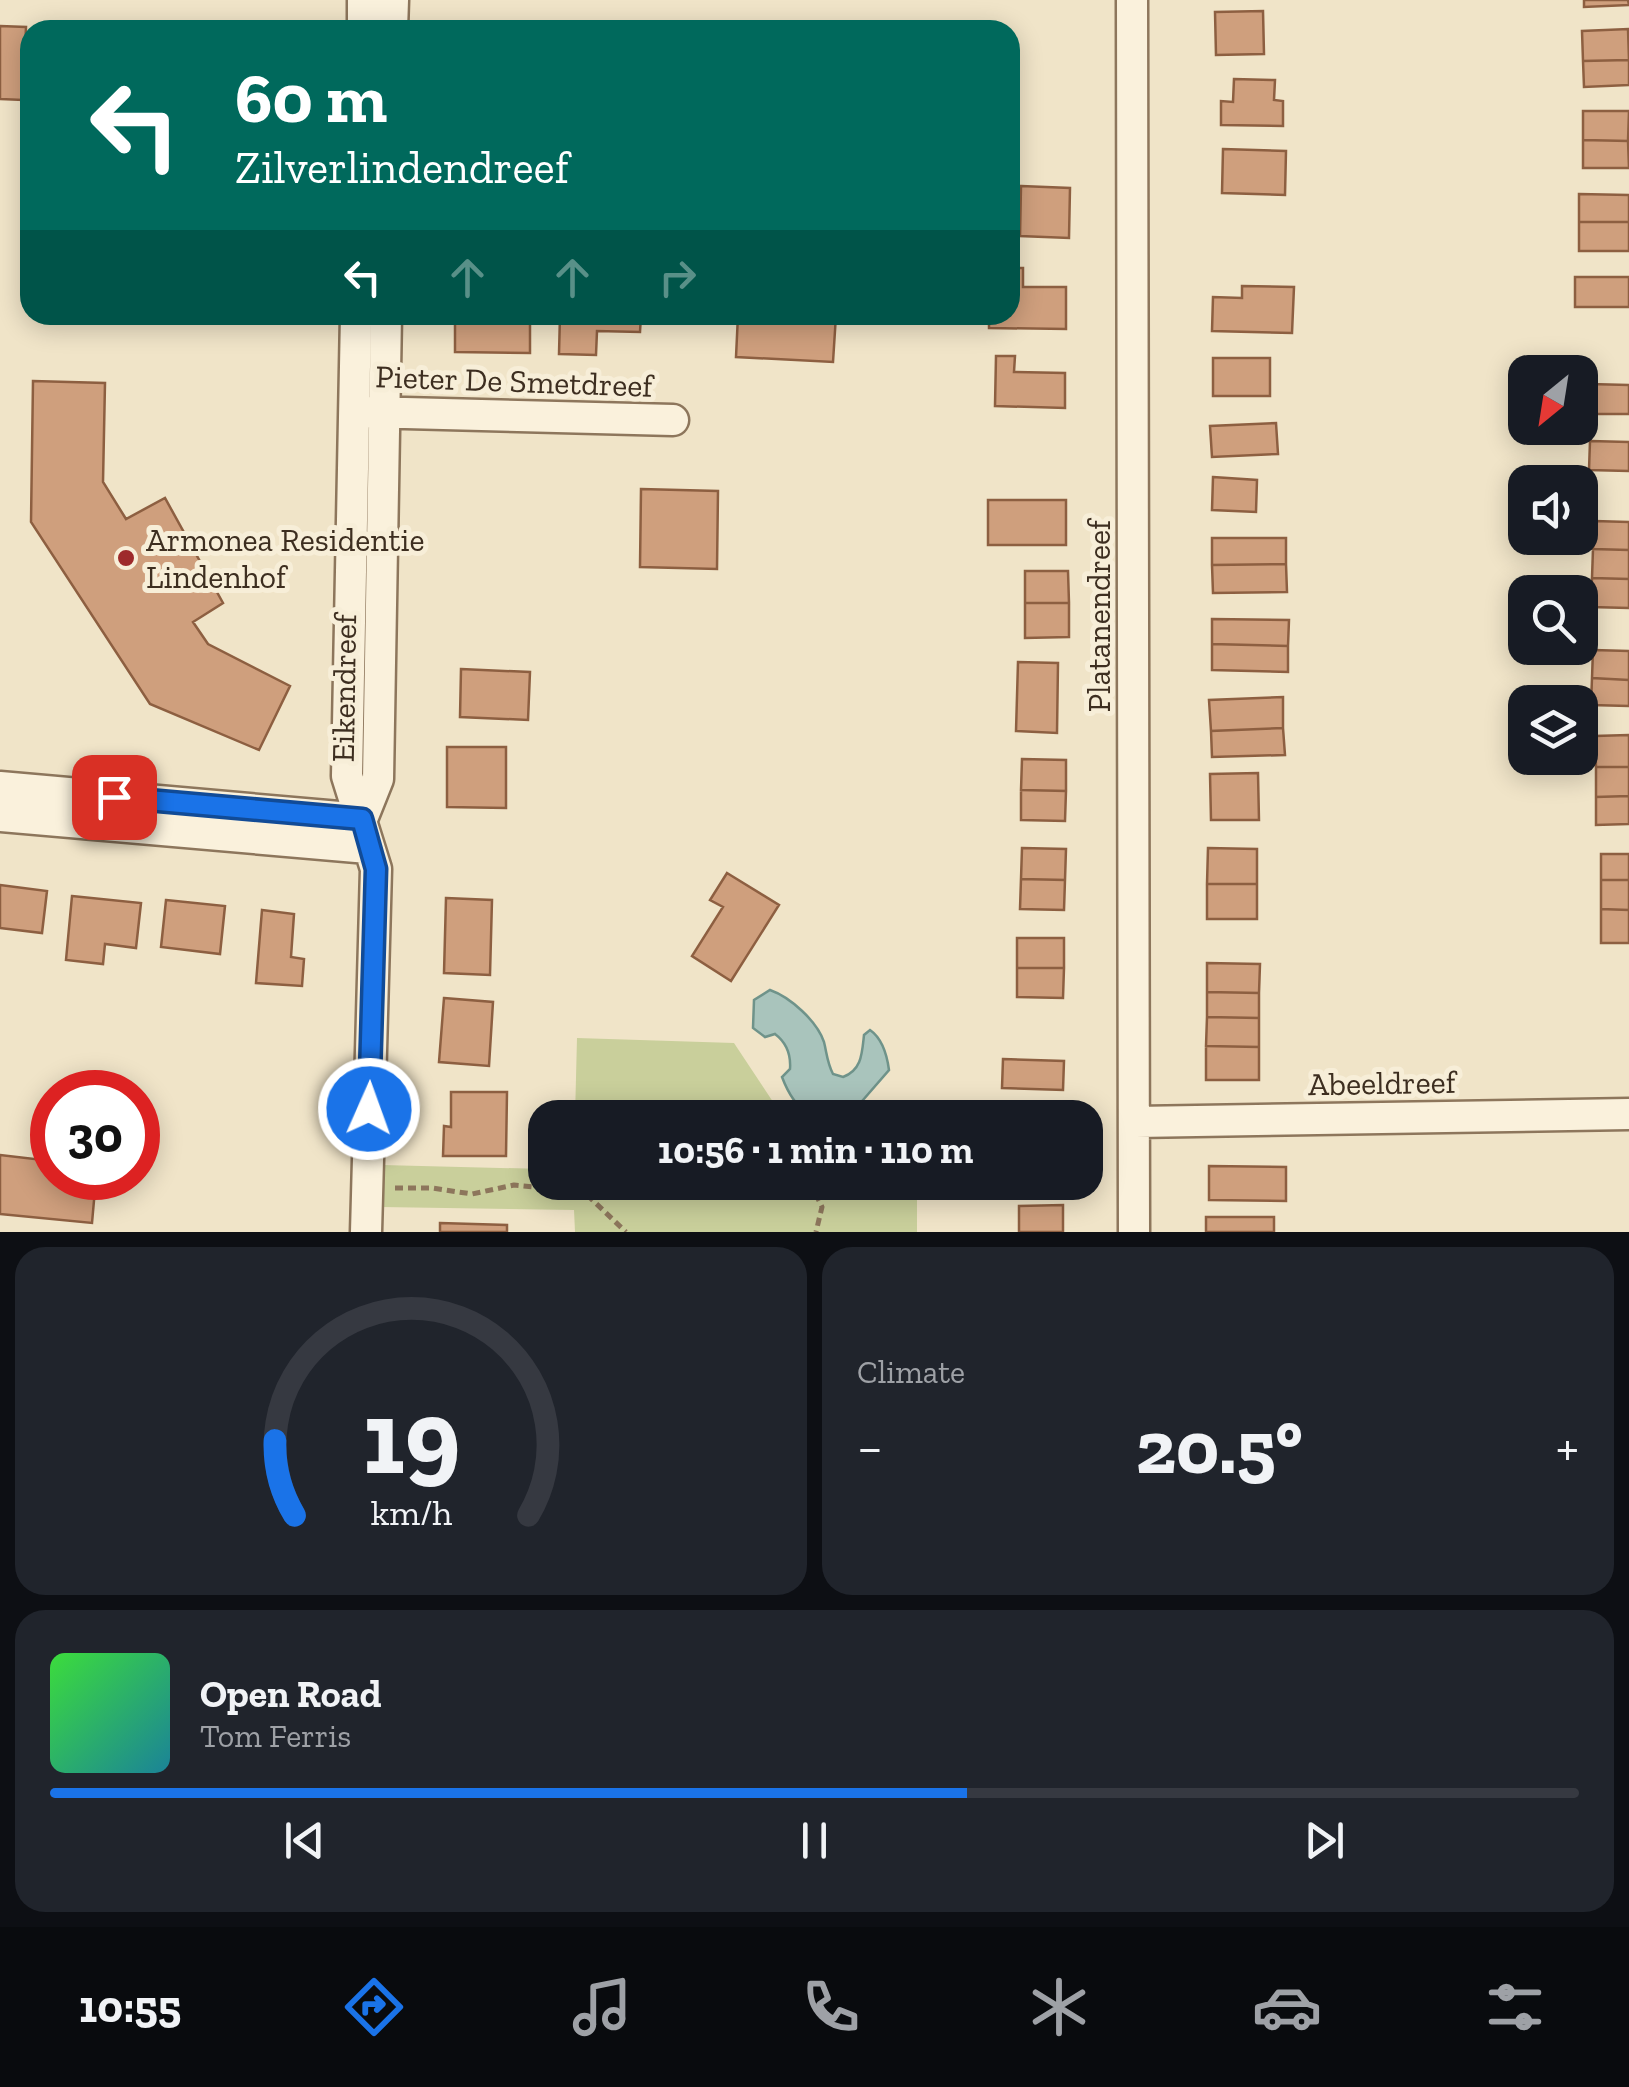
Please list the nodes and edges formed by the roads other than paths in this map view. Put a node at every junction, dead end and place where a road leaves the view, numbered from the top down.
1 (1132, 0) edge
2 (357, 325) edge
3 (384, 325) edge
4 (369, 413) junction
5 (673, 420) dead end
6 (0, 786) edge
7 (0, 816) edge
8 (365, 833) junction
9 (1629, 1114) edge
10 (1136, 1122) junction
11 (366, 1232) edge
12 (1134, 1232) edge

1 - 10 street, Platanendreef
2 - 4 street, Eikendreef
3 - 4 street, Eikendreef
4 - 5 street, Pieter De Smetdreef
4 - 8 street, Eikendreef
6 - 8 street
7 - 8 street
8 - 11 street, Eikendreef
9 - 10 street, Abeeldreef
10 - 12 street, Platanendreef

